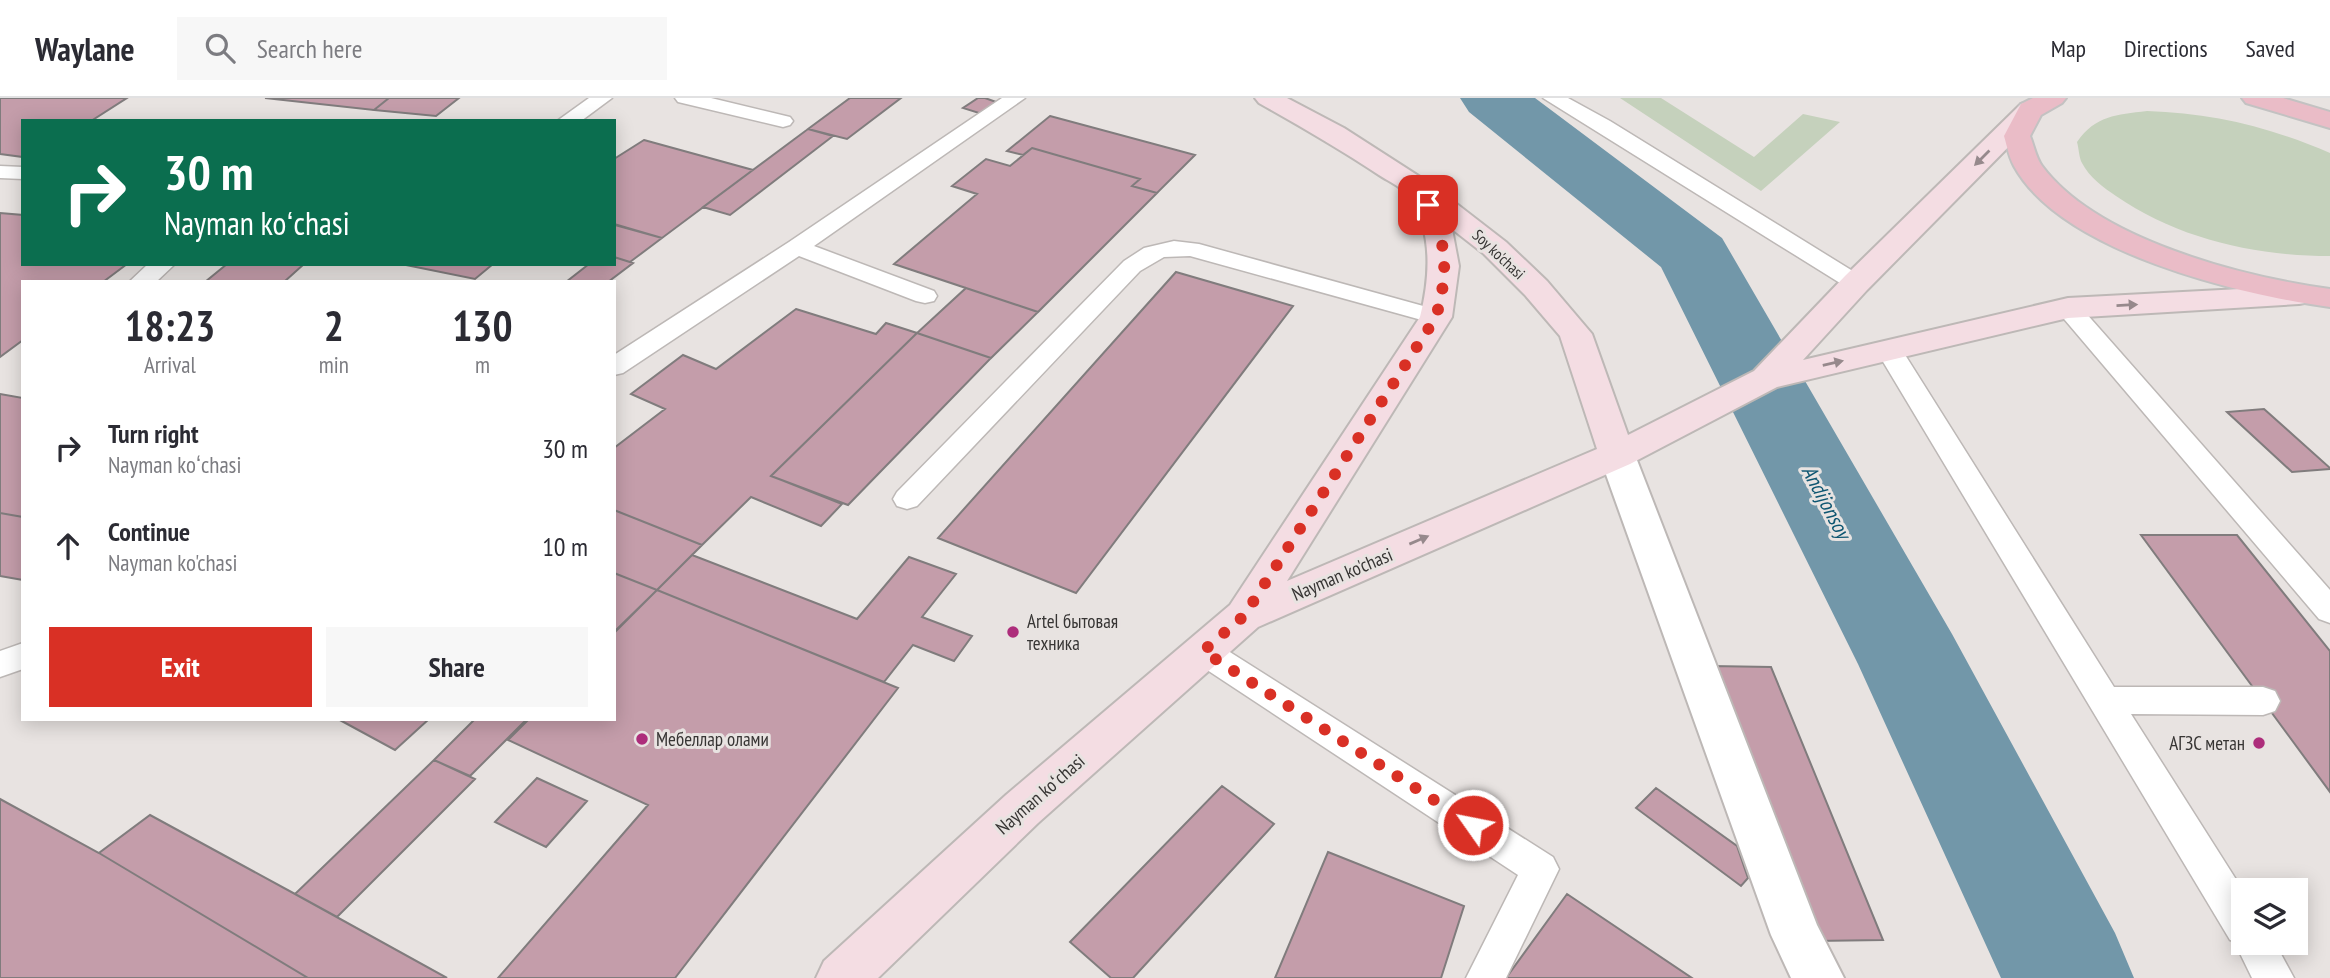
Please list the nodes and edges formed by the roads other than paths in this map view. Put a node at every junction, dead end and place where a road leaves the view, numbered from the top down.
1 (601, 98) edge
2 (685, 98) edge
3 (1015, 98) edge
4 (1268, 98) edge
5 (1553, 98) edge
6 (2255, 98) edge
7 (2041, 102) edge
8 (570, 119) edge
9 (2330, 120) edge
10 (783, 121) dead end
11 (0, 172) edge
12 (21, 173) edge
13 (1421, 190) junction
14 (797, 247) junction
15 (161, 266) edge
16 (143, 280) edge
17 (1856, 284) junction
18 (925, 296) dead end
19 (2315, 296) edge
20 (2067, 308) junction
21 (2330, 316) edge
22 (1436, 317) junction
23 (1889, 350) junction
24 (616, 366) edge
25 (1766, 379) junction
26 (1617, 454) junction
27 (907, 499) dead end
28 (2330, 611) edge
29 (1244, 616) junction
30 (1203, 651) junction
31 (21, 657) edge
32 (0, 664) edge
33 (2105, 700) junction
34 (2263, 701) dead end
35 (2231, 906) edge
36 (2260, 955) edge
37 (842, 978) edge
38 (1486, 978) edge
39 (1818, 978) edge
40 (2274, 978) edge

1 - 8 lane
2 - 10 lane
3 - 14 lane
4 - 13 main road, Soy ko'chasi
5 - 17 lane
6 - 9 main road
7 -> 17 main road
7 - 19 main road
11 - 12 lane
13 - 22 main road, Nayman ko'chasi
13 - 26 main road, Soy ko'chasi
14 - 18 lane
14 - 24 lane
15 - 16 lane
17 - 25 main road
20 -> 19 main road
19 - 21 main road
20 - 23 main road
20 - 28 lane
22 - 27 lane
22 - 29 main road, Nayman ko'chasi
25 -> 23 main road
23 - 33 lane
25 - 26 main road, Nayman ko'chasi
29 -> 26 main road, Nayman ko'chasi
26 - 39 street
29 - 30 main road, Nayman koʻchasi
30 - 37 main road, Nayman koʻchasi
30 - 38 lane
31 - 32 lane
33 - 34 lane
33 - 35 lane
36 - 40 lane

